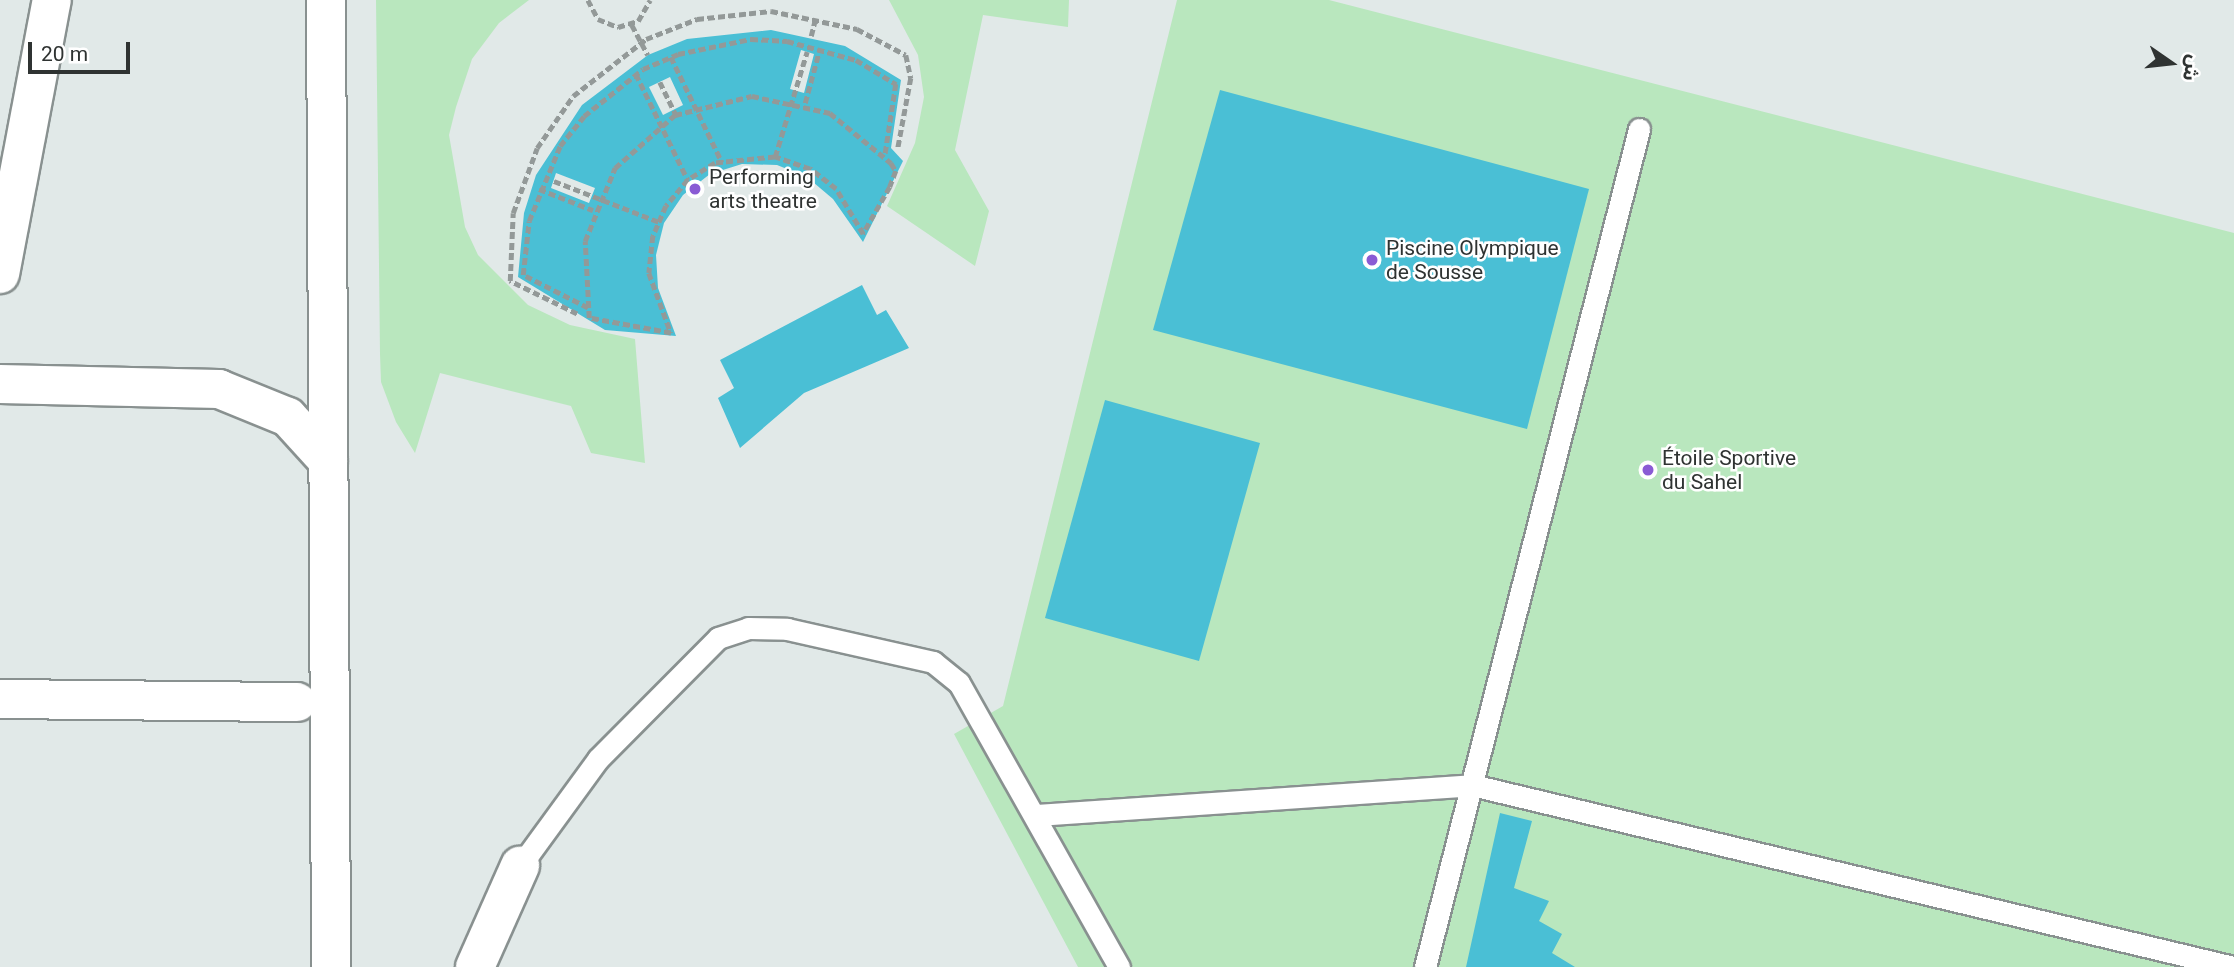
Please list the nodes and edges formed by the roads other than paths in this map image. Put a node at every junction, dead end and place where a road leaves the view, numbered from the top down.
1 (51, 0) edge
2 (326, 0) edge
3 (1639, 130) dead end
4 (0, 274) edge
5 (0, 384) edge
6 (328, 461) junction
7 (0, 699) edge
8 (297, 702) dead end
9 (1472, 785) junction
10 (1036, 815) junction
11 (520, 866) joint
12 (331, 967) edge
13 (475, 967) edge
14 (1119, 967) edge
15 (1425, 967) edge
16 (2233, 967) edge

1 - 4 street
2 - 6 street
3 - 9 lane
5 - 6 street
6 - 12 street
7 - 8 street
9 - 10 lane
9 - 15 lane
9 - 16 lane
10 - 11 lane
10 - 14 lane
11 - 13 street

